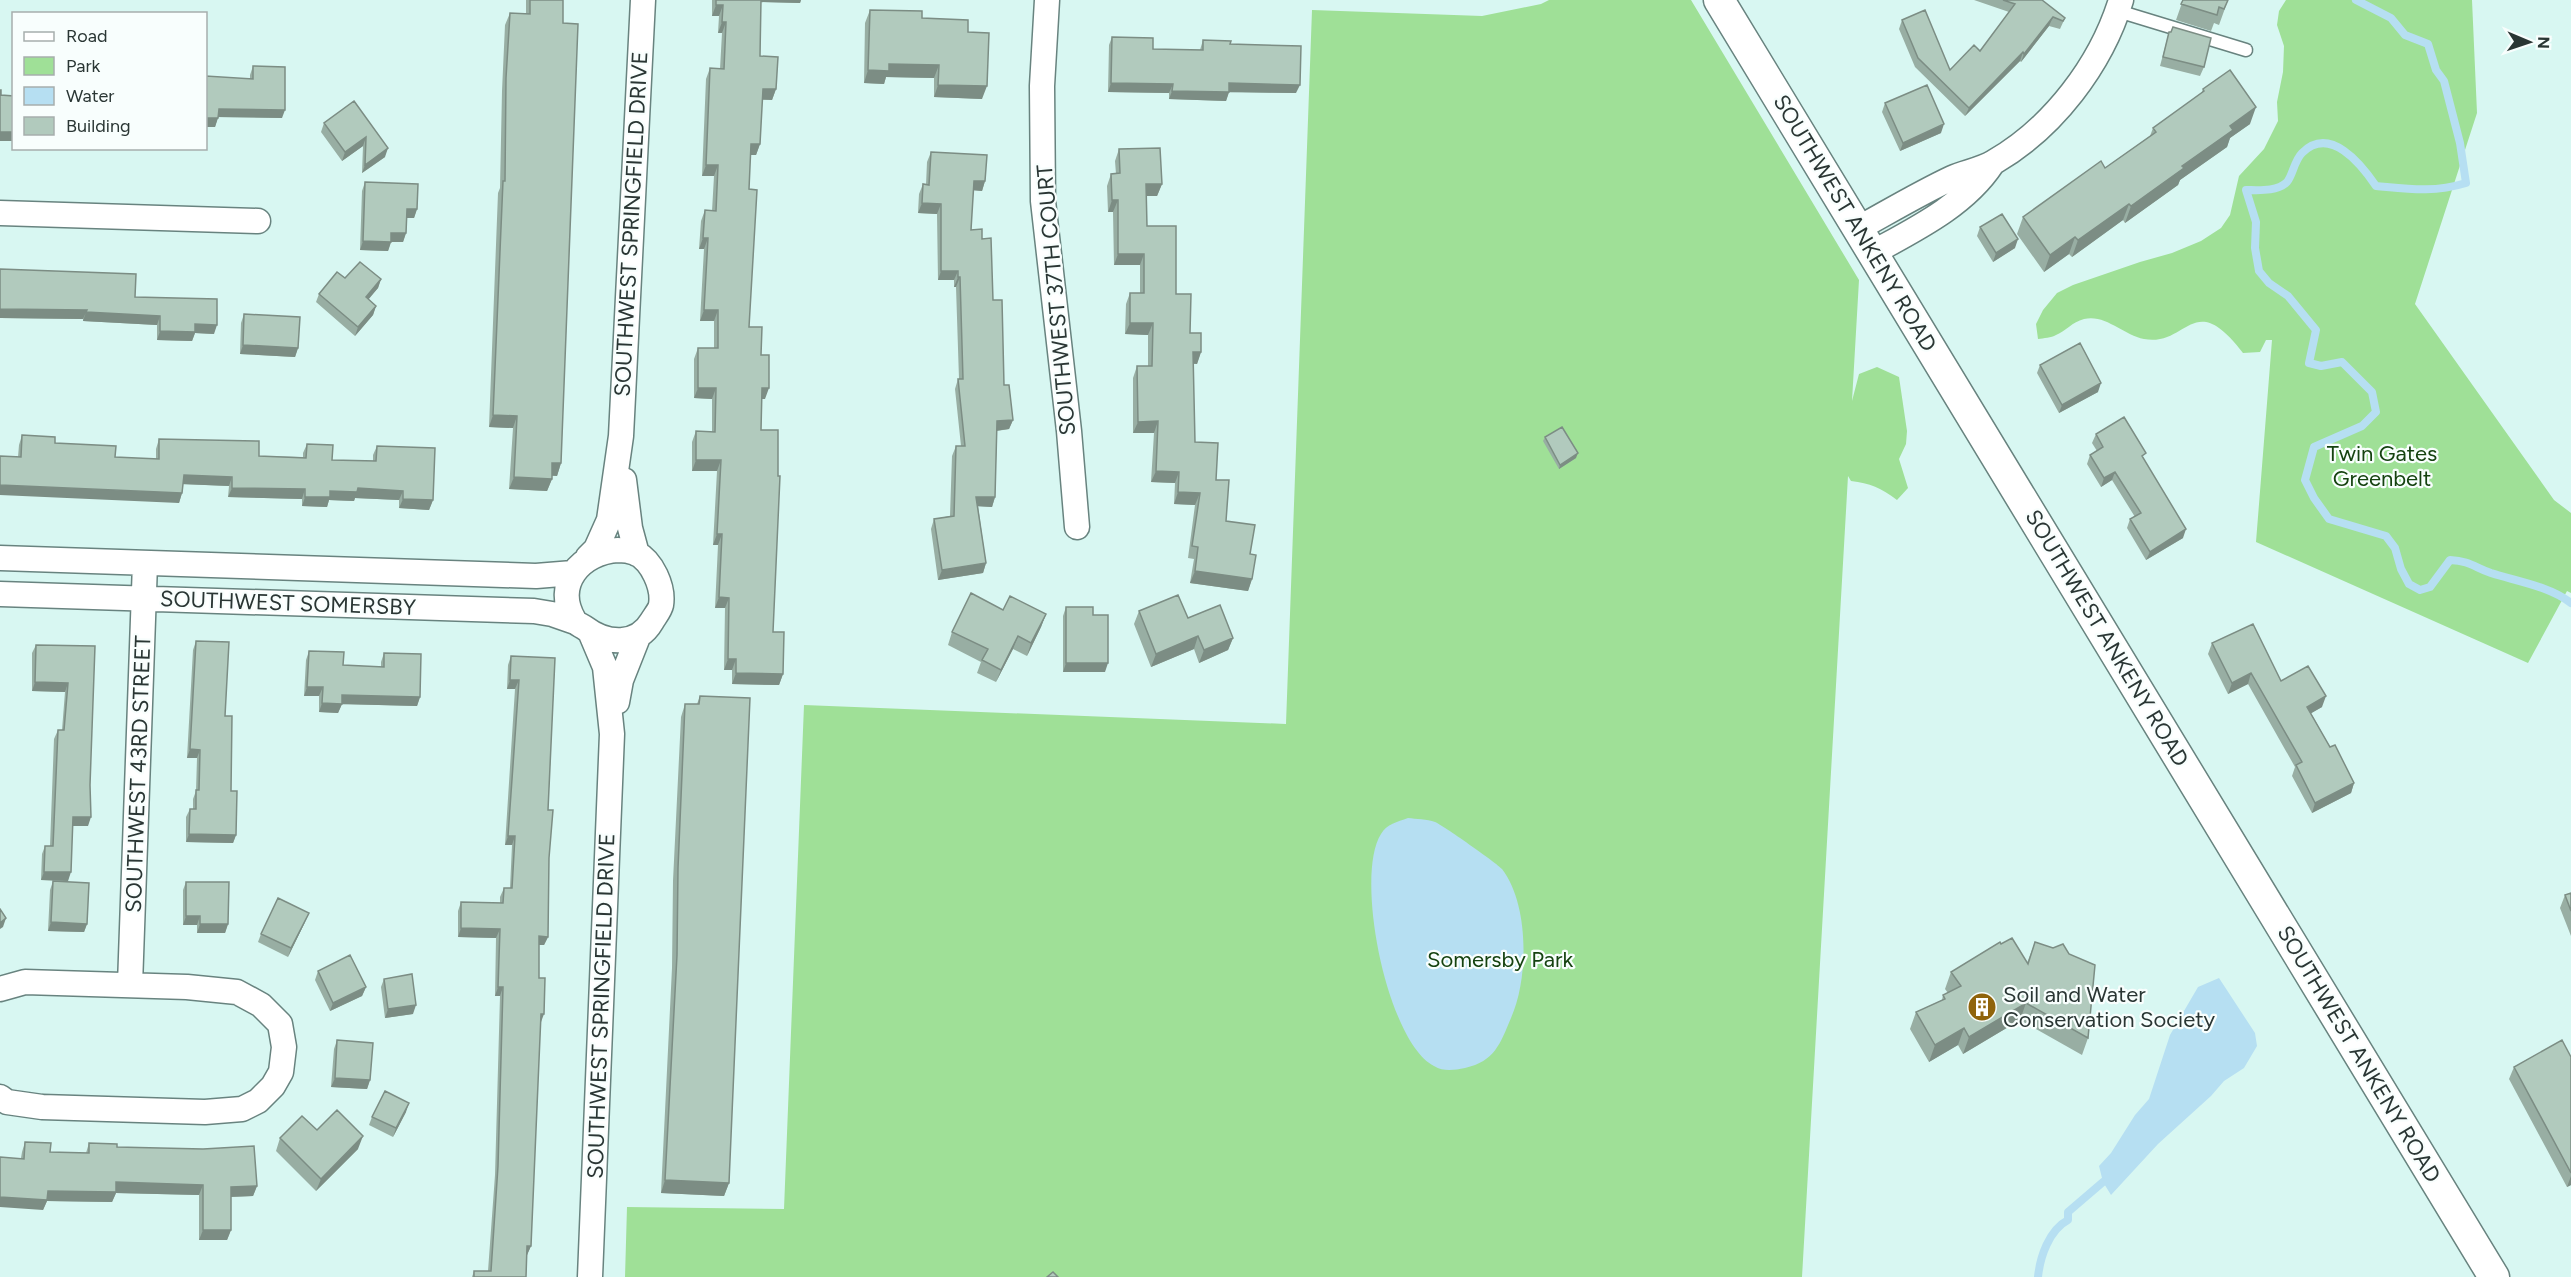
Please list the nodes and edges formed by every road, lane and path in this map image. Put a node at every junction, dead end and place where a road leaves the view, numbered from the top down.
1 (1047, 0) edge
2 (1719, 0) edge
3 (641, 4) edge
4 (2119, 5) edge
5 (2246, 50) dead end
6 (0, 213) edge
7 (258, 221) dead end
8 (1866, 240) junction
9 (621, 436) junction
10 (1077, 527) dead end
11 (637, 554) junction
12 (0, 558) edge
13 (146, 563) junction
14 (580, 565) junction
15 (0, 594) edge
16 (144, 598) junction
17 (583, 628) junction
18 (638, 638) junction
19 (612, 734) junction
20 (130, 985) junction
21 (0, 989) edge
22 (0, 1097) edge
23 (590, 1277) edge
24 (2494, 1277) edge

1 - 10 street, SOUTHWEST 37TH COURT
2 - 8 street, SOUTHWEST ANKENY ROAD
3 - 9 street, SOUTHWEST SPRINGFIELD DRIVE
4 - 5 lane
4 - 8 street
6 - 7 street
8 - 24 street, SOUTHWEST ANKENY ROAD
9 - 11 street, SOUTHWEST SPRINGFIELD DRIVE
9 - 14 street, SOUTHWEST SPRINGFIELD DRIVE
11 - 14 street
11 - 18 street
12 - 13 street, SOUTHWEST SOMERSBY
13 - 14 street, SOUTHWEST SOMERSBY
13 - 16 street, SOUTHWEST 43RD STREET
14 - 17 street
15 - 16 street, SOUTHWEST SOMERSBY
16 - 17 street, SOUTHWEST SOMERSBY
16 - 20 street, SOUTHWEST 43RD STREET
17 - 18 street
17 - 19 street, SOUTHWEST SPRINGFIELD DRIVE
18 - 19 street, SOUTHWEST SPRINGFIELD DRIVE
19 - 23 street, SOUTHWEST SPRINGFIELD DRIVE
20 - 21 street
20 - 22 street

